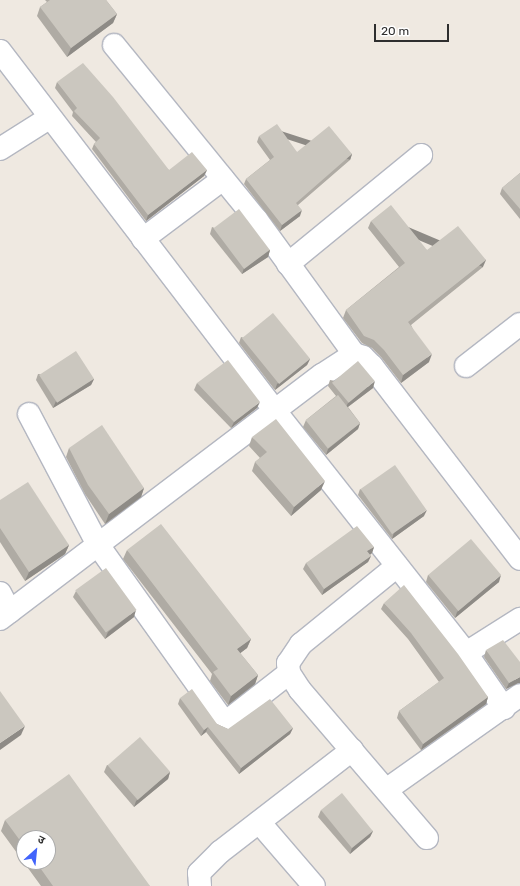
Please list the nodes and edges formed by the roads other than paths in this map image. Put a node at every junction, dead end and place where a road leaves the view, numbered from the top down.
1 (114, 45) dead end
2 (0, 51) edge
3 (49, 118) junction
4 (0, 149) edge
5 (421, 155) dead end
6 (223, 179) junction
7 (143, 239) junction
8 (288, 264) junction
9 (520, 324) edge
10 (354, 354) junction
11 (466, 366) dead end
12 (275, 412) junction
13 (30, 414) dead end
14 (98, 546) junction
15 (520, 559) edge
16 (397, 566) junction
17 (0, 593) edge
18 (5, 616) edge
19 (520, 619) edge
20 (466, 653) junction
21 (289, 673) junction
22 (512, 701) edge
23 (352, 750) junction
24 (386, 790) junction
25 (260, 822) junction
26 (427, 838) dead end
27 (200, 886) edge
28 (314, 886) edge

1 - 6 street
2 - 3 street
3 - 4 street
3 - 7 street
5 - 8 street
6 - 7 street
6 - 8 street
7 - 12 street
8 - 10 street
9 - 11 street
10 - 12 street
10 - 15 street
12 - 14 street
12 - 16 street
13 - 14 street
14 - 18 street
14 - 21 street
16 - 20 street
16 - 21 street
17 - 18 street
19 - 20 street
20 - 22 street
21 - 23 street
22 - 24 street
23 - 24 street
23 - 25 street
24 - 26 street
25 - 27 street
25 - 28 street

